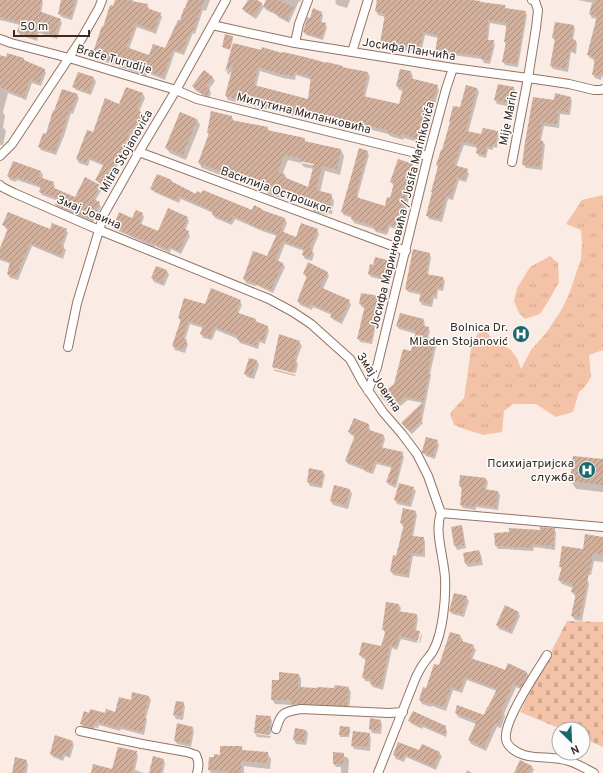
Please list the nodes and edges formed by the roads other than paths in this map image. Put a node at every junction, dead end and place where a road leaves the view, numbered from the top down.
1 (102, 0) edge
2 (226, 0) edge
3 (308, 0) edge
4 (368, 0) edge
5 (532, 0) edge
6 (212, 24) junction
7 (0, 39) edge
8 (295, 44) junction
9 (352, 52) junction
10 (68, 58) junction
11 (453, 68) junction
12 (528, 78) junction
13 (603, 89) edge
14 (176, 90) junction
15 (138, 152) junction
16 (0, 156) edge
17 (428, 156) junction
18 (512, 162) dead end
19 (0, 185) edge
20 (99, 230) junction
21 (406, 251) junction
22 (68, 348) dead end
23 (368, 391) junction
24 (441, 513) junction
25 (603, 527) edge
26 (547, 655) dead end
27 (403, 712) junction
28 (276, 729) dead end
29 (80, 731) dead end
30 (197, 773) edge
31 (378, 773) edge
32 (594, 773) edge

1 - 10 street
2 - 6 street, Mitra Stojanovića
3 - 8 street
4 - 9 street
5 - 12 street, Mije Marin
6 - 8 street, Јосифа Панчића
6 - 14 street, Mitra Stojanovića
7 - 10 street, Braće Turudije
8 - 9 street, Јосифа Панчића
9 - 11 street, Јосифа Панчића
10 - 14 street, Braće Turudije
10 - 16 street
11 - 12 street, Јосифа Панчића
11 - 17 street, Јосифа Маринковића / Josifa Marinkovića
12 - 13 street, Јосифа Панчића
12 - 18 street, Mije Marin
14 - 15 street, Mitra Stojanovića
14 - 17 street, Милутина Миланковића
15 - 20 street, Mitra Stojanovića
15 - 21 street, Василија Острошког
17 - 21 street, Јосифа Маринковића / Josifa Marinkovića
19 - 20 street, Змај Јовина
20 - 22 street, Mitra Stojanovića
20 - 23 street, Змај Јовина
21 - 23 street, Јосифа Маринковића / Josifa Marinkovića
23 - 24 street, Змај Јовина
24 - 25 street
24 - 27 street
26 - 32 street
27 - 28 street
27 - 31 street
29 - 30 street

